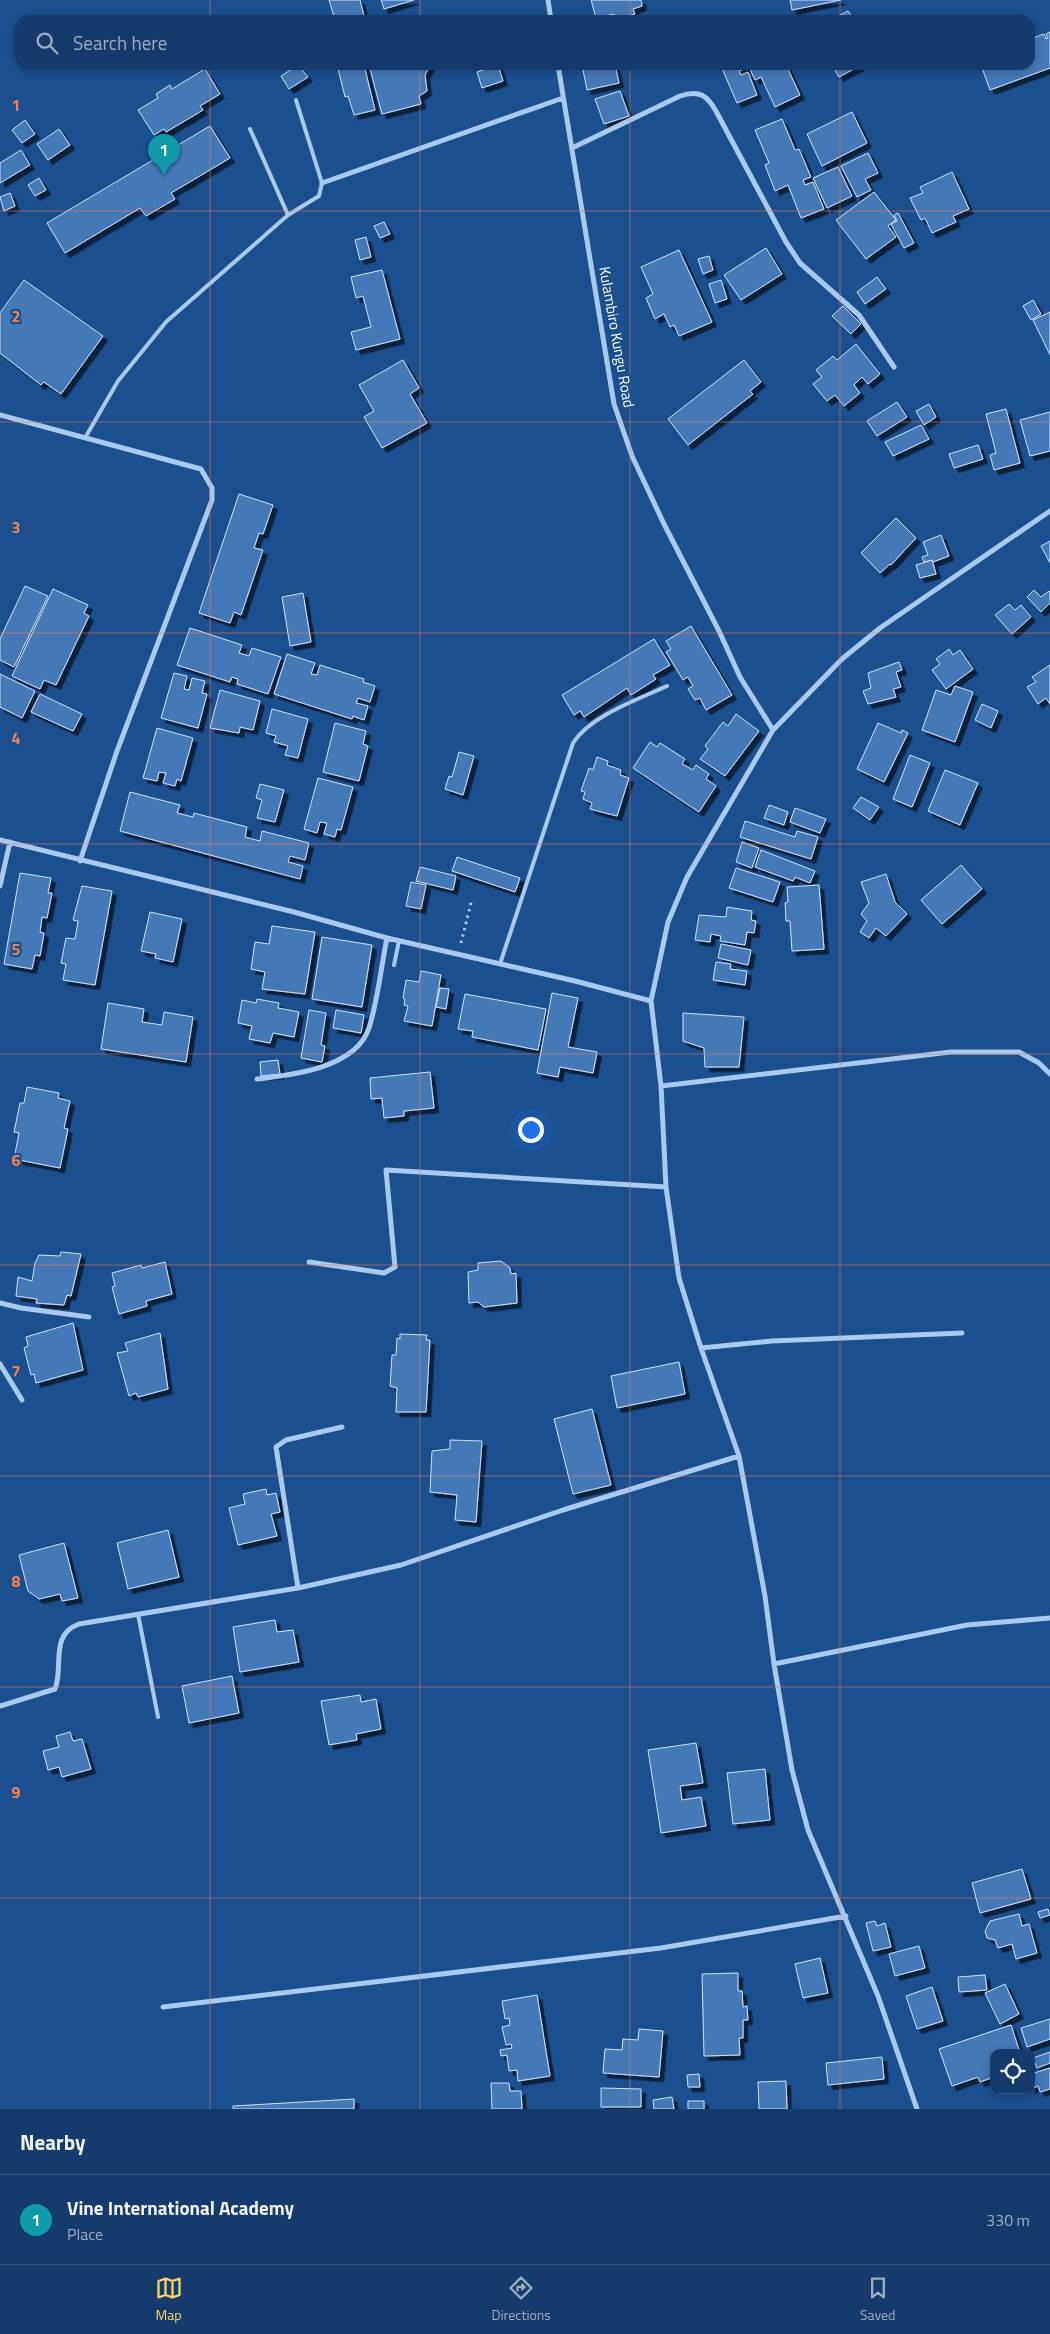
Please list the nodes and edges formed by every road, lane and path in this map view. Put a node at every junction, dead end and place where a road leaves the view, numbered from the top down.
1 (548, 0) edge
2 (550, 15) edge
3 (559, 70) edge
4 (563, 98) junction
5 (296, 100) dead end
6 (250, 129) dead end
7 (572, 148) junction
8 (322, 183) junction
9 (288, 215) junction
10 (894, 367) dead end
11 (0, 415) edge
12 (85, 438) junction
13 (1050, 511) edge
14 (668, 686) dead end
15 (773, 730) junction
16 (0, 840) edge
17 (10, 842) junction
18 (80, 861) junction
19 (0, 886) edge
20 (472, 899) dead end
21 (387, 938) junction
22 (399, 941) junction
23 (458, 955) junction
24 (500, 964) junction
25 (394, 965) dead end
26 (651, 1001) junction
27 (1050, 1074) edge
28 (257, 1079) dead end
29 (660, 1086) junction
30 (666, 1187) junction
31 (309, 1262) dead end
32 (0, 1303) edge
33 (89, 1317) dead end
34 (962, 1333) dead end
35 (701, 1348) junction
36 (0, 1364) edge
37 (22, 1400) dead end
38 (342, 1427) dead end
39 (740, 1456) junction
40 (298, 1588) junction
41 (138, 1614) junction
42 (1050, 1618) edge
43 (774, 1664) junction
44 (0, 1706) edge
45 (158, 1717) dead end
46 (846, 1916) junction
47 (163, 2007) dead end
48 (917, 2109) edge

1 - 2 street
3 - 4 street, Kulambiro Kungu Road
4 - 7 street, Kulambiro Kungu Road
4 - 8 street
5 - 8 lane
6 - 9 lane
7 - 10 street
7 - 15 street, Kulambiro Kungu Road
8 - 9 lane
9 - 12 lane
11 - 12 street
12 - 18 street
13 - 15 street
14 - 24 lane
15 - 26 street
16 - 17 street
17 - 18 street
17 - 19 street
18 - 21 street
20 - 23 path
21 - 22 street
21 - 28 street
22 - 23 street
22 - 25 lane
23 - 24 street
24 - 26 street
26 - 29 street
27 - 29 street
29 - 30 street
30 - 31 street
30 - 35 street
32 - 33 street
34 - 35 street
35 - 39 street
36 - 37 street
38 - 40 street
39 - 40 street
39 - 43 street
40 - 41 street
41 - 44 street
41 - 45 lane
42 - 43 street
43 - 46 street
46 - 47 street
46 - 48 street

